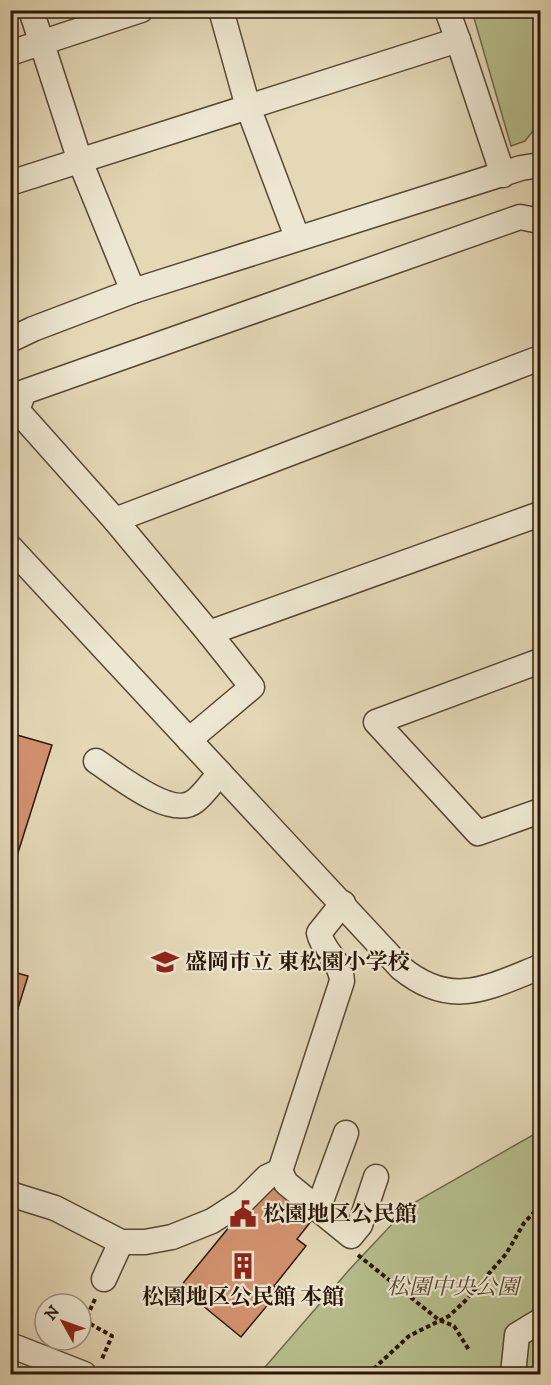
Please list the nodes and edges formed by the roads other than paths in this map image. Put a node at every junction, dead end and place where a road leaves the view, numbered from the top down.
1 (31, 10) edge
2 (141, 10) edge
3 (221, 10) edge
4 (447, 10) edge
5 (458, 40) junction
6 (41, 44) junction
7 (10, 53) edge
8 (248, 107) junction
9 (80, 161) junction
10 (540, 165) edge
11 (503, 175) junction
12 (10, 183) edge
13 (540, 221) edge
14 (297, 237) junction
15 (133, 291) junction
16 (10, 340) edge
17 (540, 358) edge
18 (540, 514) edge
19 (115, 520) junction
20 (10, 548) edge
21 (209, 633) junction
22 (540, 661) edge
23 (189, 740) junction
24 (96, 761) dead end
25 (220, 773) junction
26 (540, 811) edge
27 (343, 903) junction
28 (540, 967) edge
29 (346, 1133) dead end
30 (280, 1171) junction
31 (376, 1177) dead end
32 (10, 1194) edge
33 (318, 1209) junction
34 (121, 1242) junction
35 (104, 1279) road end
36 (540, 1321) edge
37 (10, 1345) edge
38 (92, 1370) edge
39 (513, 1374) edge

1 - 6 street
2 - 6 street
3 - 8 street
4 - 5 street
5 - 8 street
5 - 11 street
6 - 7 street
6 - 9 street
8 - 9 street
8 - 14 street
9 - 12 street
9 - 15 street
10 - 11 street
11 - 14 street
13 - 19 street
14 - 15 street
15 - 16 street
17 - 19 street
18 - 21 street
19 - 21 street
20 - 23 street
21 - 23 street
22 - 26 street
23 - 25 street
24 - 25 street
25 - 27 street
27 - 28 street
27 - 30 street
29 - 33 street
30 - 33 street
30 - 34 street
31 - 33 street
32 - 34 street
34 - 35 street
36 - 39 street
37 - 38 street

